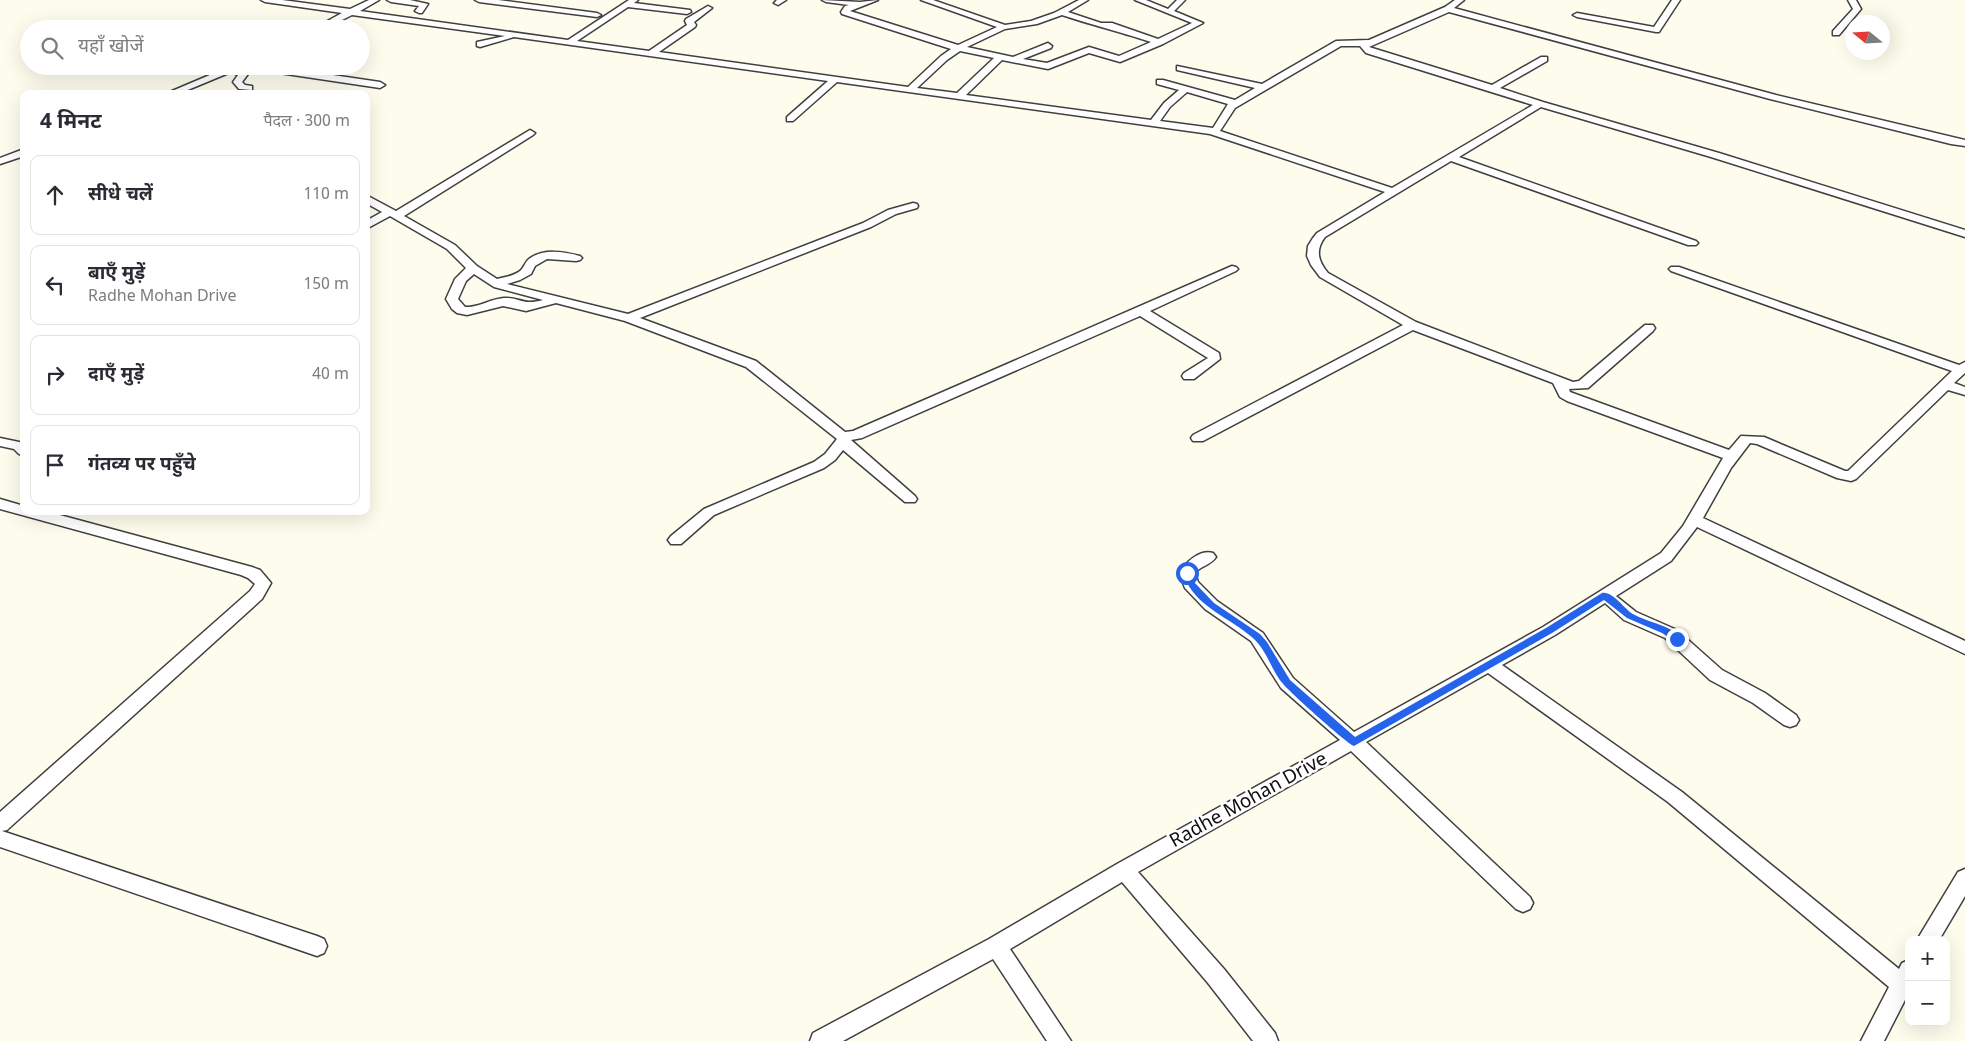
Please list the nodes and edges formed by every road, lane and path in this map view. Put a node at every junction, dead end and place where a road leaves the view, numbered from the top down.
1 (265, 0) edge
2 (375, 0) edge
3 (391, 0) edge
4 (479, 0) edge
5 (826, 0) edge
6 (830, 0) edge
7 (874, 0) edge
8 (926, 0) edge
9 (1084, 0) edge
10 (1139, 0) edge
11 (1181, 0) edge
12 (1460, 0) edge
13 (1676, 0) edge
14 (1852, 0) edge
15 (630, 2) edge
16 (860, 4) junction
17 (708, 8) dead end
18 (1448, 9) junction
19 (419, 11) dead end
20 (350, 12) junction
21 (687, 12) dead end
22 (1060, 12) junction
23 (1169, 12) junction
24 (1577, 14) dead end
25 (597, 15) dead end
26 (334, 20) edge
27 (1004, 27) junction
28 (1836, 34) dead end
29 (516, 35) junction
30 (570, 42) junction
31 (1160, 42) junction
32 (480, 44) dead end
33 (1364, 44) junction
34 (1048, 46) dead end
35 (959, 48) junction
36 (650, 54) junction
37 (1000, 56) junction
38 (1544, 59) dead end
39 (1014, 60) junction
40 (1180, 68) dead end
41 (218, 75) edge
42 (243, 75) edge
43 (313, 75) edge
44 (824, 78) junction
45 (835, 79) junction
46 (1160, 82) dead end
47 (380, 85) dead end
48 (1263, 87) junction
49 (249, 88) dead end
50 (1493, 88) junction
51 (1185, 89) junction
52 (180, 90) edge
53 (911, 90) junction
54 (959, 96) junction
55 (1236, 103) junction
56 (1540, 104) junction
57 (787, 109) dead end
58 (790, 119) dead end
59 (1153, 124) junction
60 (1211, 131) junction
61 (530, 133) dead end
62 (1965, 142) edge
63 (20, 148) edge
64 (20, 154) edge
65 (0, 156) edge
66 (1452, 158) junction
67 (0, 161) edge
68 (1394, 192) junction
69 (370, 200) edge
70 (913, 206) dead end
71 (393, 214) junction
72 (370, 224) edge
73 (1965, 234) edge
74 (1692, 243) dead end
75 (576, 258) dead end
76 (473, 268) junction
77 (1232, 269) dead end
78 (1675, 269) dead end
79 (494, 283) junction
80 (554, 300) junction
81 (1141, 311) junction
82 (629, 318) junction
83 (1412, 325) junction
84 (1649, 328) dead end
85 (1962, 368) edge
86 (1188, 376) dead end
87 (1558, 381) junction
88 (1946, 385) junction
89 (1965, 391) edge
90 (1198, 438) dead end
91 (845, 440) junction
92 (0, 442) edge
93 (20, 447) edge
94 (1731, 456) junction
95 (910, 499) dead end
96 (0, 504) edge
97 (20, 510) edge
98 (40, 515) edge
99 (1695, 520) junction
100 (676, 540) dead end
101 (1208, 556) dead end
102 (1605, 595) junction
103 (1965, 648) edge
104 (1489, 665) junction
105 (1790, 720) dead end
106 (1354, 742) junction
107 (0, 824) edge
108 (0, 839) edge
109 (1124, 870) junction
110 (1965, 878) edge
111 (1523, 903) dead end
112 (1959, 903) edge
113 (1930, 936) edge
114 (317, 946) dead end
115 (996, 946) junction
116 (1905, 977) edge
117 (822, 1041) edge
118 (1060, 1041) edge
119 (1267, 1041) edge
120 (1872, 1041) edge

1 - 20 street
2 - 20 street
3 - 19 street
4 - 25 street
5 - 6 street
6 - 16 street
7 - 16 street
8 - 27 street
9 - 22 street
10 - 23 street
11 - 23 street
12 - 18 street
13 - 24 street
14 - 28 street
15 - 21 street
15 - 30 street
16 - 35 street
17 - 36 street
18 - 33 street
18 - 62 street
20 - 26 street
20 - 29 street
22 - 27 street
22 - 31 street
23 - 31 street
27 - 35 street
29 - 30 street
29 - 32 street
30 - 36 street
31 - 39 street
33 - 48 street
33 - 50 street
34 - 39 street
35 - 37 street
35 - 53 street
36 - 44 street
37 - 39 street
37 - 54 street
38 - 50 street
40 - 48 street
41 - 52 street
42 - 49 street
43 - 47 street
44 - 45 street
44 - 57 street
45 - 53 street
45 - 58 street
46 - 51 street
48 - 55 street
50 - 56 street
51 - 55 street
51 - 59 street
53 - 54 street
54 - 59 street
55 - 60 street
56 - 66 street
56 - 73 street
59 - 60 street
60 - 68 street
61 - 71 street
63 - 65 street
64 - 67 street
66 - 68 street
66 - 74 street
68 - 83 street
69 - 71 street
70 - 82 street
71 - 72 street
71 - 76 street
75 - 79 street
76 - 79 street
76 - 80 street
77 - 81 street
78 - 85 street
79 - 80 street
80 - 82 street
81 - 86 street
81 - 91 street
82 - 91 street
83 - 87 street
83 - 90 street
84 - 87 street
85 - 88 street
87 - 94 street
88 - 89 street
88 - 94 street, Radhe Mohan Drive
91 - 95 street
91 - 100 street
92 - 93 street
94 - 99 street, Radhe Mohan Drive
96 - 97 street
98 - 107 street
99 - 102 street, Radhe Mohan Drive
99 - 103 street
101 - 106 street
102 - 104 street, Radhe Mohan Drive
102 - 105 street
104 - 106 street, Radhe Mohan Drive
104 - 116 street
106 - 109 street, Radhe Mohan Drive
106 - 111 street
108 - 114 street
109 - 115 street, Radhe Mohan Drive
109 - 119 street
110 - 112 street
112 - 113 street
115 - 117 street, Radhe Mohan Drive
115 - 118 street
116 - 120 street

